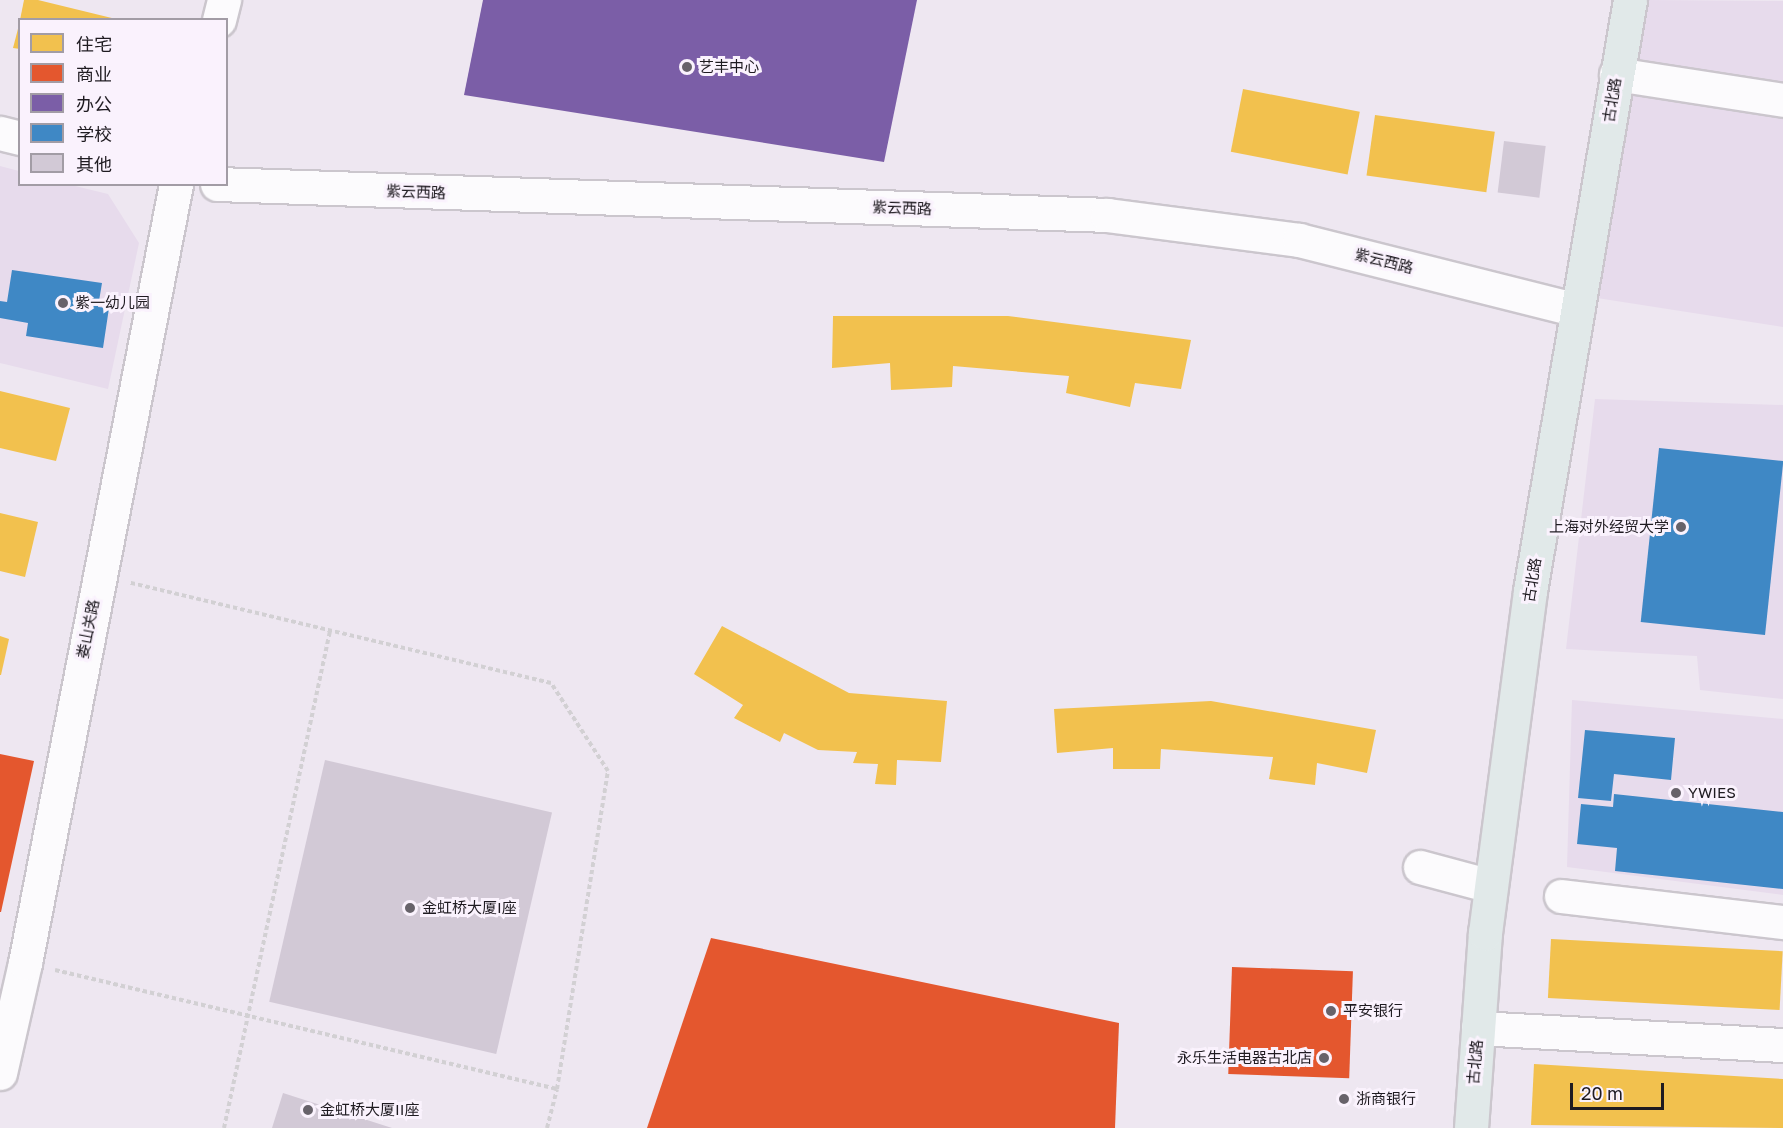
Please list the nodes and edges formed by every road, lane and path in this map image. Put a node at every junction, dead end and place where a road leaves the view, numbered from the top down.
1 (224, 0) edge
2 (1630, 0) edge
3 (220, 18) edge
4 (1616, 74) junction
5 (1783, 100) edge
6 (0, 133) edge
7 (18, 138) edge
8 (228, 184) edge
9 (176, 186) edge
10 (1577, 309) junction
11 (98, 575) junction
12 (330, 631) junction
13 (1420, 867) dead end
14 (1491, 886) junction
15 (1561, 896) dead end
16 (1783, 922) edge
17 (25, 963) junction
18 (248, 1013) junction
19 (1478, 1028) junction
20 (1783, 1046) edge
21 (0, 1073) edge
22 (557, 1089) junction
23 (224, 1128) edge
24 (548, 1128) edge
25 (1471, 1128) edge

1 - 3 street
2 - 4 main road, 古北路
4 - 5 street
4 - 10 main road, 古北路
6 - 7 street
8 - 10 street, 紫云西路
9 - 11 street, 娄山关路
10 - 14 main road, 古北路
11 - 12 path
11 - 17 street, 娄山关路
12 - 18 path
12 - 22 path
13 - 14 street
14 - 19 main road, 古北路
15 - 16 street
17 - 18 path
17 - 21 street, 娄山关路
18 - 22 path
18 - 23 path
19 - 20 street
19 - 25 main road, 古北路
22 - 24 path

